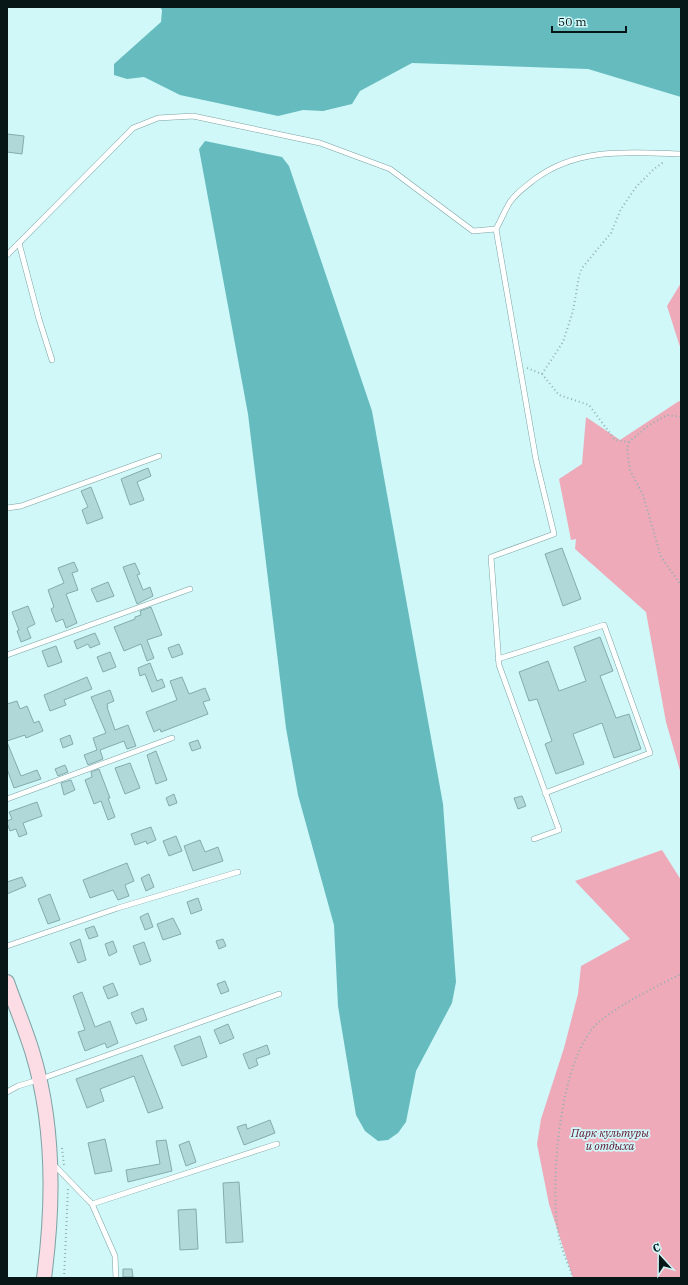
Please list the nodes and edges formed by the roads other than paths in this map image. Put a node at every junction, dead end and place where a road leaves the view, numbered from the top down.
1 (681, 154) edge
2 (496, 229) junction
3 (19, 243) junction
4 (7, 255) edge
5 (52, 360) dead end
6 (159, 456) dead end
7 (7, 508) edge
8 (190, 589) dead end
9 (7, 654) edge
10 (498, 659) junction
11 (172, 738) dead end
12 (546, 793) junction
13 (7, 799) edge
14 (534, 839) dead end
15 (238, 872) dead end
16 (7, 946) edge
17 (7, 982) edge
18 (279, 994) dead end
19 (38, 1080) junction
20 (7, 1092) edge
21 (277, 1144) dead end
22 (50, 1162) junction
23 (92, 1204) junction
24 (44, 1278) edge
25 (116, 1278) edge

1 - 2 lane
2 - 3 lane
2 - 10 lane
3 - 4 lane
3 - 5 lane
6 - 7 lane
8 - 9 lane
10 - 12 lane
10 - 12 lane
11 - 13 lane
12 - 14 lane
15 - 16 lane
17 - 19 main road
18 - 19 lane
19 - 20 lane
19 - 22 main road
21 - 23 lane
22 - 23 lane
22 - 24 main road
23 - 25 lane

